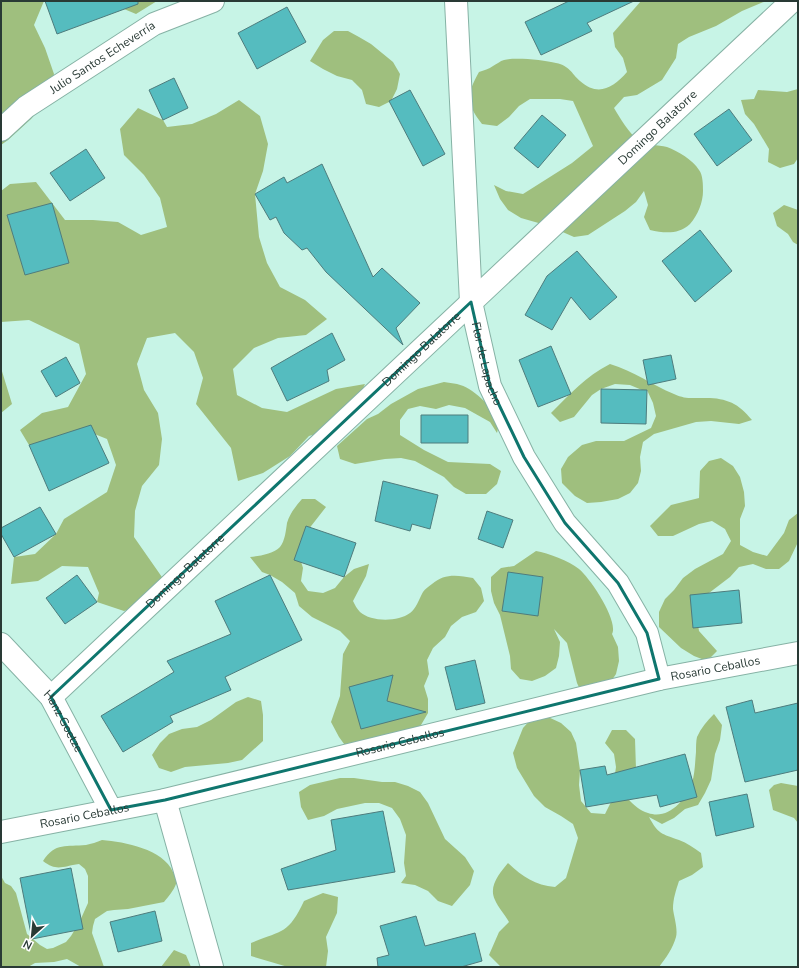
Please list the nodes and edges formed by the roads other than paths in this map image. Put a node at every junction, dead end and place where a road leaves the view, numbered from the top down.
1 (213, 1) edge
2 (456, 1) edge
3 (792, 1) edge
4 (1, 130) edge
5 (471, 302) junction
6 (1, 644) edge
7 (798, 653) edge
8 (659, 679) junction
9 (51, 697) junction
10 (165, 800) junction
11 (111, 810) junction
12 (1, 832) edge
13 (212, 967) edge

1 - 4 street, Julio Santos Echeverría
2 - 5 street, Flor de Lapacho
3 - 5 street, Domingo Balatorre
5 - 8 street, Flor de Lapacho
5 - 9 street, Domingo Balatorre
6 - 9 street, Hanz Goetze
7 - 8 street, Rosario Ceballos
8 - 10 street, Rosario Ceballos
9 - 11 street, Hanz Goetze
10 - 11 street, Rosario Ceballos
10 - 13 street
11 - 12 street, Rosario Ceballos

